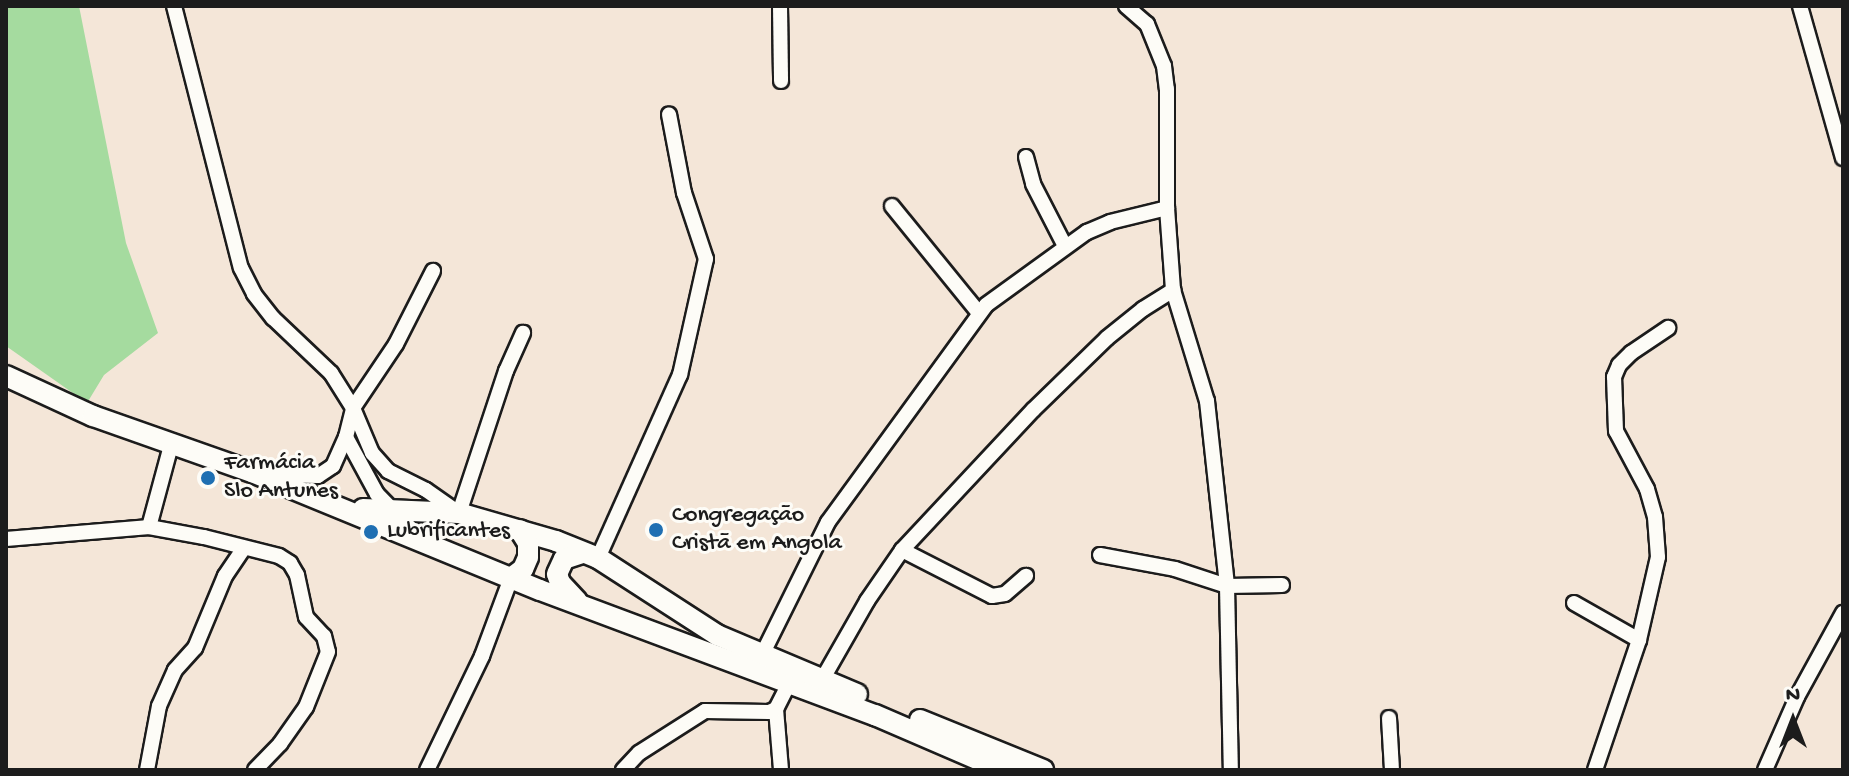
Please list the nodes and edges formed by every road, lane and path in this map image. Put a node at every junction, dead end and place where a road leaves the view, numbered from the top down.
1 (174, 6) edge
2 (780, 6) edge
3 (1126, 6) edge
4 (1800, 6) edge
5 (781, 81) dead end
6 (1836, 108) edge
7 (669, 114) dead end
8 (1026, 157) dead end
9 (1843, 158) edge
10 (892, 206) dead end
11 (1167, 208) junction
12 (1065, 246) junction
13 (433, 271) dead end
14 (1173, 290) junction
15 (979, 313) junction
16 (1668, 328) dead end
17 (523, 333) dead end
18 (6, 376) edge
19 (353, 408) junction
20 (346, 437) junction
21 (172, 442) junction
22 (258, 474) junction
23 (328, 504) junction
24 (393, 512) junction
25 (459, 513) junction
26 (149, 527) junction
27 (520, 530) junction
28 (6, 539) edge
29 (422, 541) junction
30 (243, 549) junction
31 (902, 550) junction
32 (1100, 555) dead end
33 (591, 556) junction
34 (1026, 576) dead end
35 (511, 578) junction
36 (1282, 585) dead end
37 (1227, 586) junction
38 (1574, 603) dead end
39 (581, 604) junction
40 (1843, 613) edge
41 (1639, 640) junction
42 (762, 655) junction
43 (822, 680) junction
44 (789, 683) junction
45 (776, 709) junction
46 (1389, 718) dead end
47 (147, 770) edge
48 (255, 770) edge
49 (427, 770) edge
50 (623, 770) edge
51 (781, 770) edge
52 (1003, 770) edge
53 (1043, 770) edge
54 (1231, 770) edge
55 (1392, 770) edge
56 (1595, 770) edge
57 (1765, 770) edge

1 - 19 street
2 - 5 street
3 - 11 street
4 - 6 street
6 - 9 street
7 - 33 street
8 - 12 street
10 - 15 street
11 - 12 street
11 - 14 street
12 - 15 street
13 - 19 street
14 - 31 street
14 - 37 street
15 - 42 street
16 - 41 street
17 - 25 street
18 - 21 street
19 - 20 street
19 - 25 street
20 - 22 street
20 - 24 street
21 - 22 street
21 - 26 street
22 - 23 street
23 - 24 street
23 - 29 street
24 - 25 street
24 - 29 street
25 - 27 street
26 - 28 street
26 - 30 street
27 - 33 street
27 - 35 street
29 - 35 street
30 - 47 street
30 - 48 street
31 - 34 street
31 - 43 street
32 - 37 street
33 - 39 street
33 - 42 street
35 - 39 street
35 - 49 street
36 - 37 street
37 - 54 street
38 - 41 street
39 - 44 street
40 - 57 street
41 - 56 street
42 - 43 street
43 - 53 street
44 - 45 street
44 - 52 street
45 - 50 street
45 - 51 street
46 - 55 street

